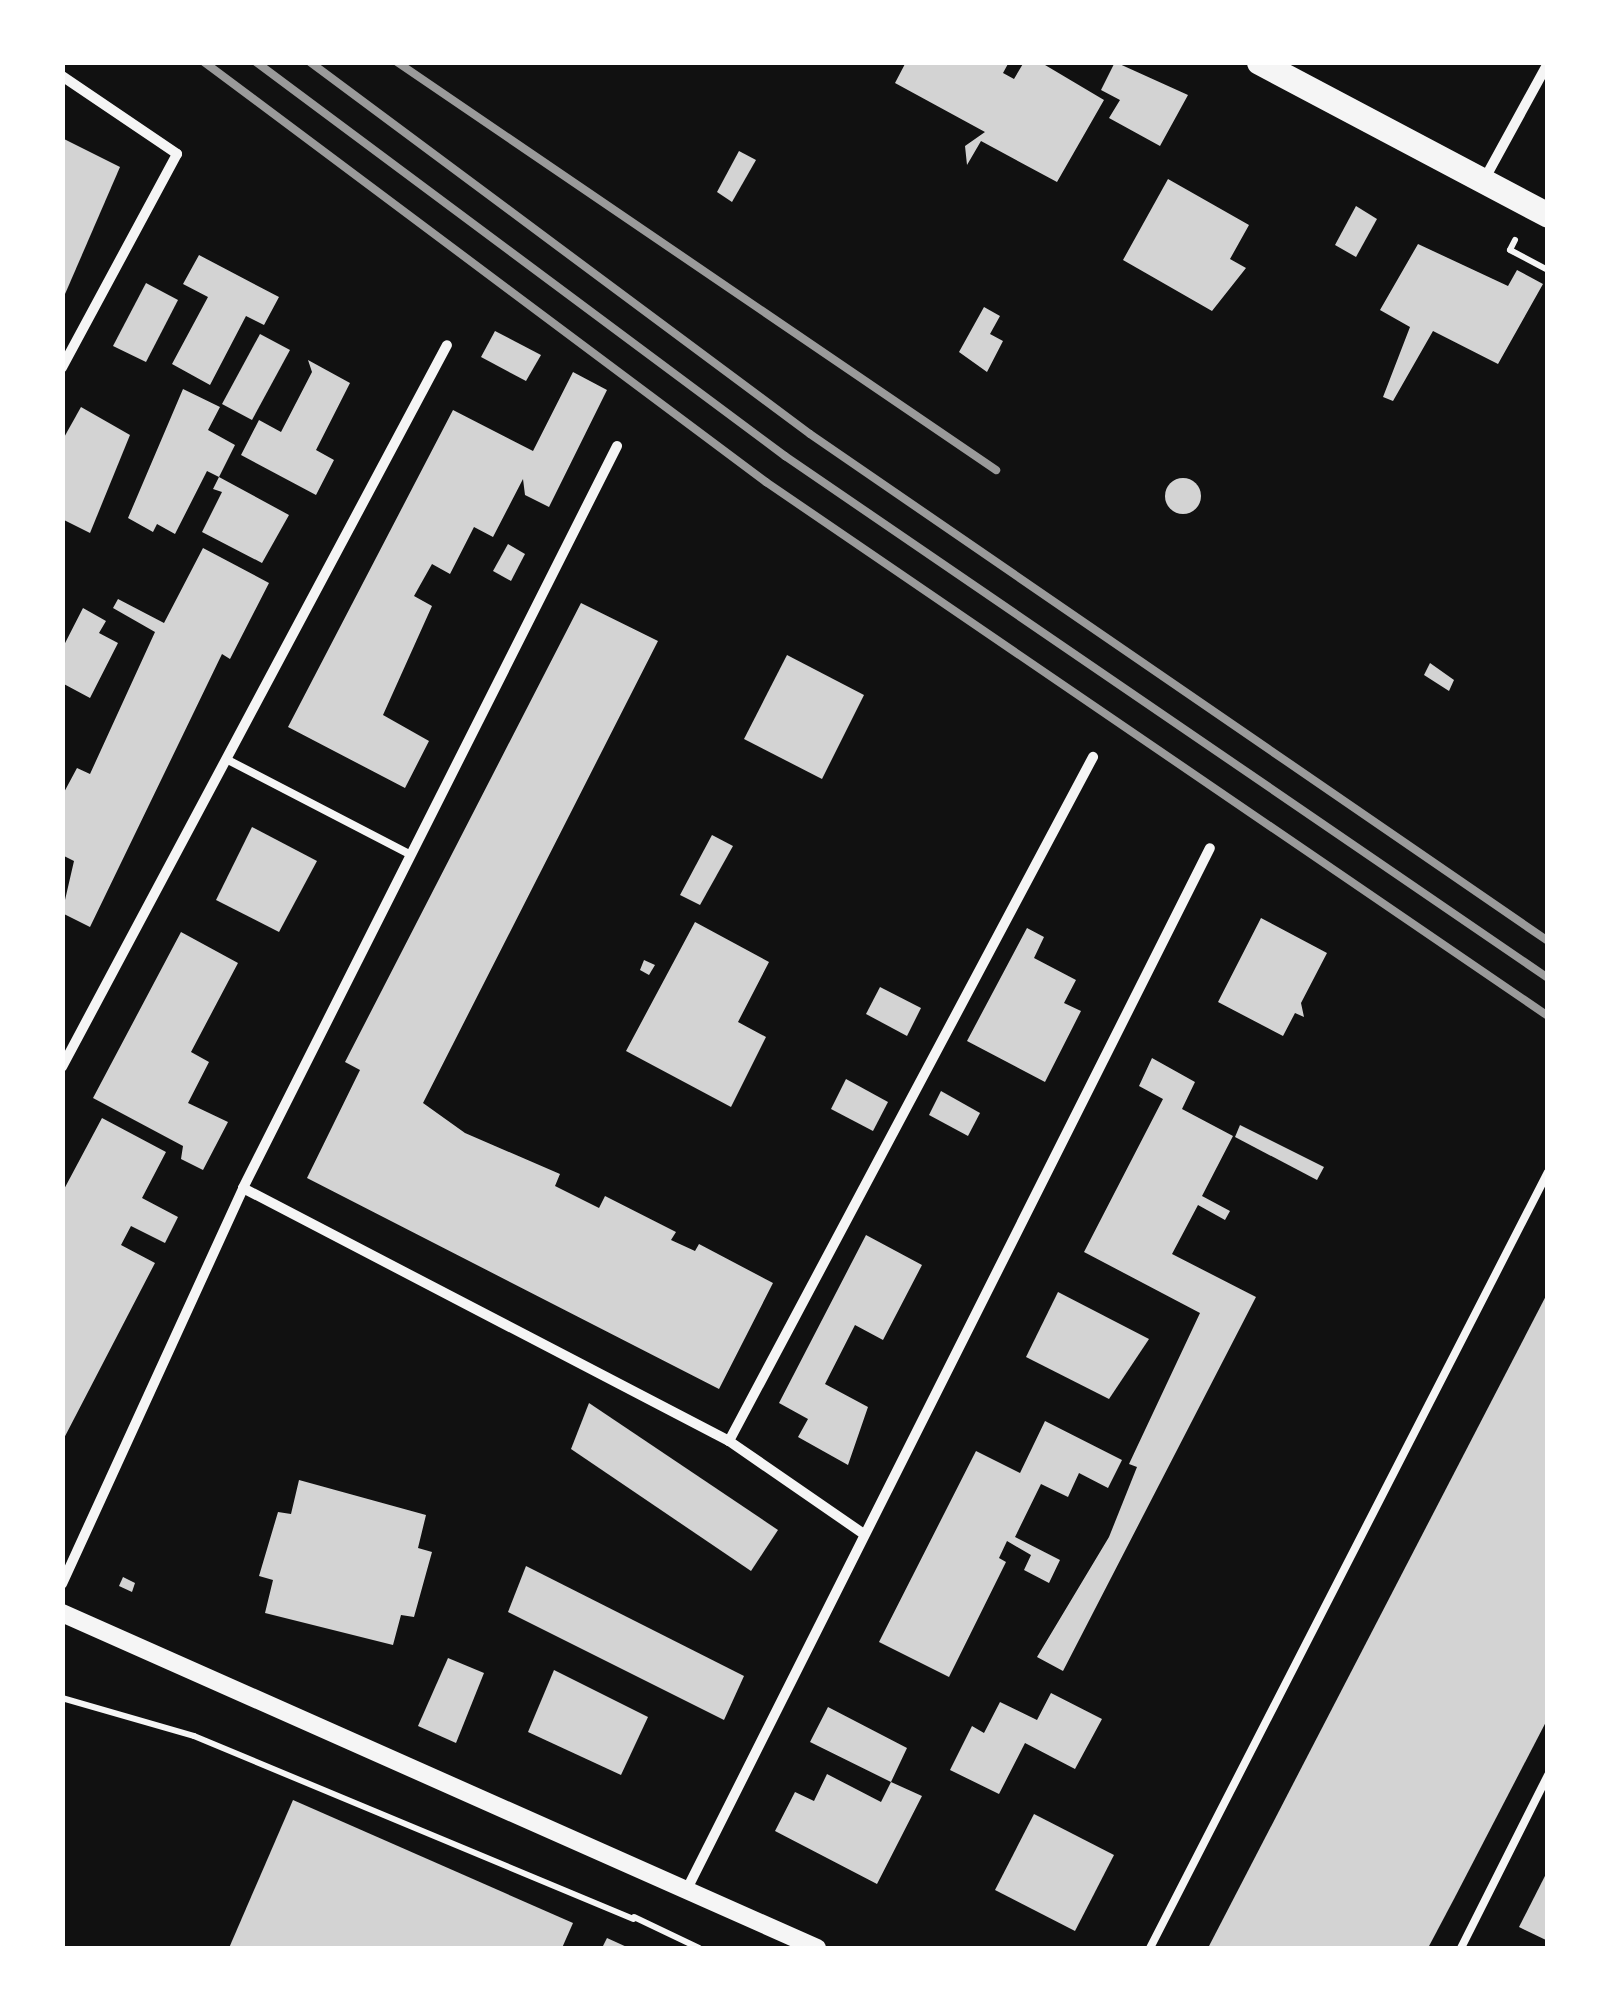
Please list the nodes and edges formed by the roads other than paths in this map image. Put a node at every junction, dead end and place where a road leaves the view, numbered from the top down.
1 (1259, 62) edge
2 (1548, 63) edge
3 (62, 76) edge
4 (1484, 180) junction
5 (1548, 215) edge
6 (447, 345) dead end
7 (62, 368) edge
8 (617, 446) dead end
9 (1093, 757) dead end
10 (226, 759) junction
11 (1210, 848) dead end
12 (411, 855) junction
13 (62, 1067) edge
14 (1548, 1172) edge
15 (243, 1188) junction
16 (729, 1441) junction
17 (861, 1532) junction
18 (62, 1584) edge
19 (62, 1613) edge
20 (1548, 1775) edge
21 (686, 1891) junction
22 (817, 1948) edge
23 (1150, 1948) edge
24 (1462, 1948) edge

1 - 4 main road
2 - 4 street
3 - 7 street
4 - 5 main road
6 - 10 street
8 - 12 street
9 - 16 street
10 - 12 lane
10 - 13 street
11 - 17 street
12 - 15 street
14 - 23 lane
15 - 16 street
15 - 18 street
16 - 17 street
17 - 21 street
19 - 21 street
20 - 24 lane
21 - 22 street

